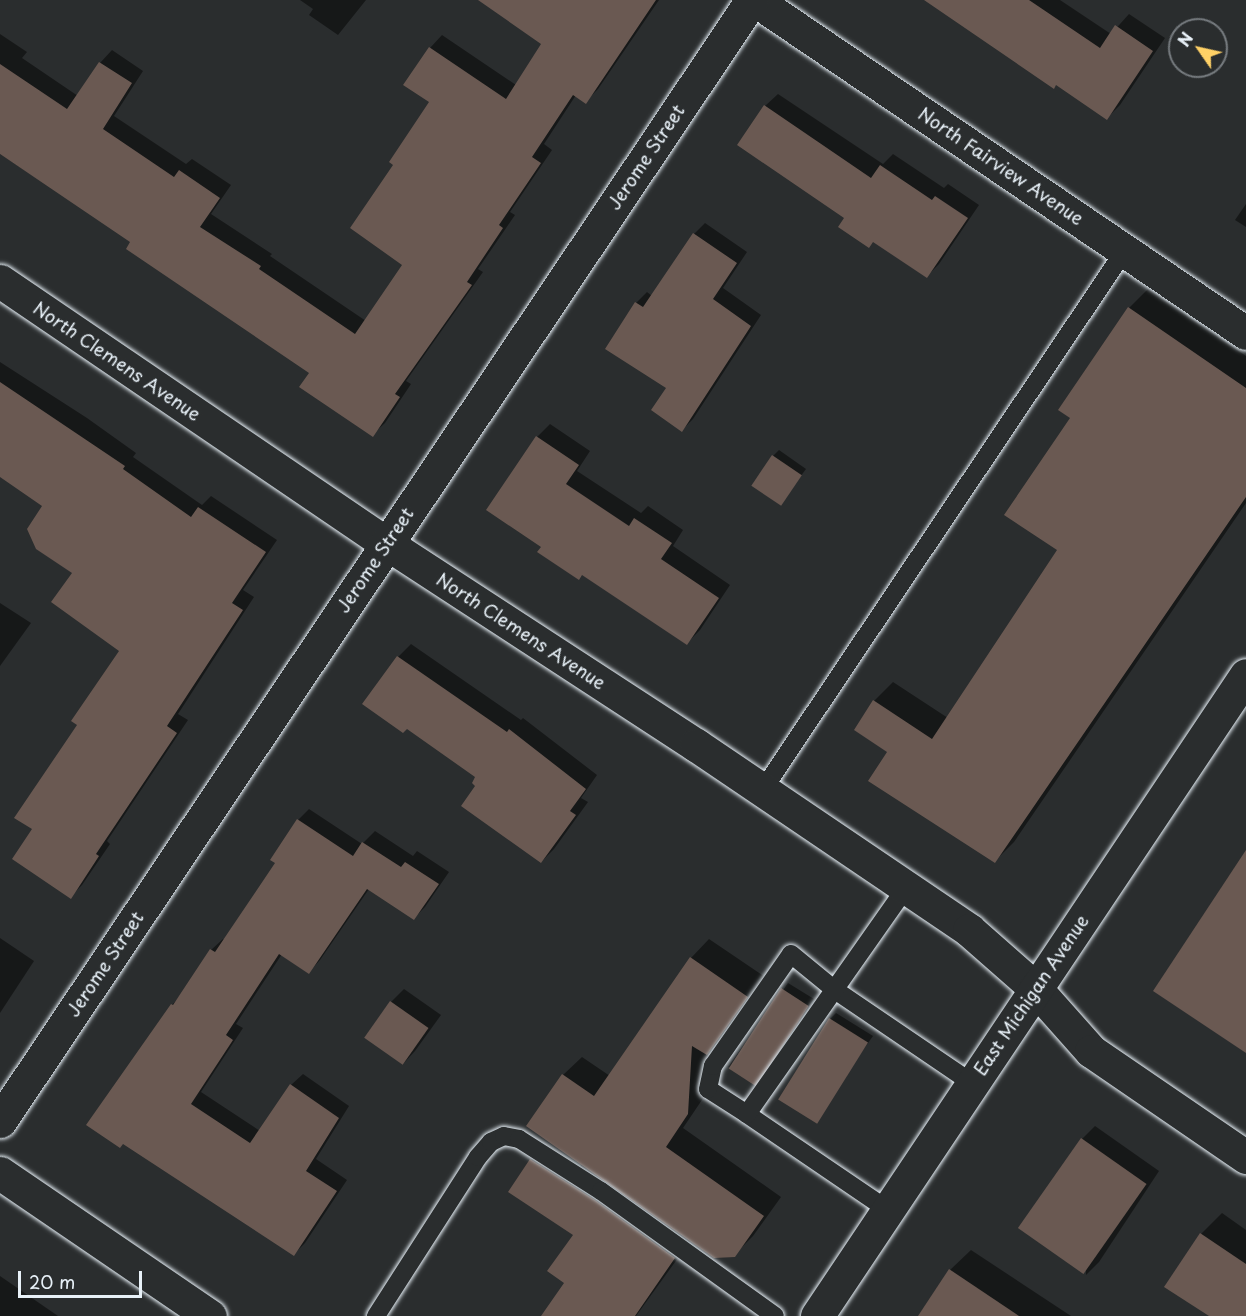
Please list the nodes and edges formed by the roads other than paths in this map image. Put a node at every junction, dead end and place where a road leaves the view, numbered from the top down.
1 (753, 0) edge
2 (1125, 250) junction
3 (0, 281) edge
4 (1246, 333) edge
5 (386, 543) junction
6 (1246, 675) edge
7 (762, 791) junction
8 (906, 888) junction
9 (1035, 988) junction
10 (835, 990) junction
11 (972, 1083) junction
12 (747, 1114) junction
13 (0, 1121) edge
14 (1246, 1157) edge
15 (0, 1173) edge
16 (888, 1210) junction
17 (210, 1316) edge
18 (376, 1316) edge
19 (776, 1316) edge
20 (817, 1316) edge

1 - 2 street, North Fairview Avenue
1 - 5 street, Jerome Street
2 - 4 street, North Fairview Avenue
2 - 7 lane
3 - 5 street, North Clemens Avenue
5 - 7 street, North Clemens Avenue
5 - 13 street, Jerome Street
6 - 9 street, East Michigan Avenue
7 - 8 street, North Clemens Avenue
8 - 9 street, North Clemens Avenue
8 - 10 lane
9 - 11 street, East Michigan Avenue
9 - 14 street, North Clemens Avenue
10 - 11 lane
10 - 12 lane
10 - 12 lane
11 - 16 street, East Michigan Avenue
12 - 16 lane
15 - 17 street
16 - 20 street, East Michigan Avenue
18 - 19 lane

